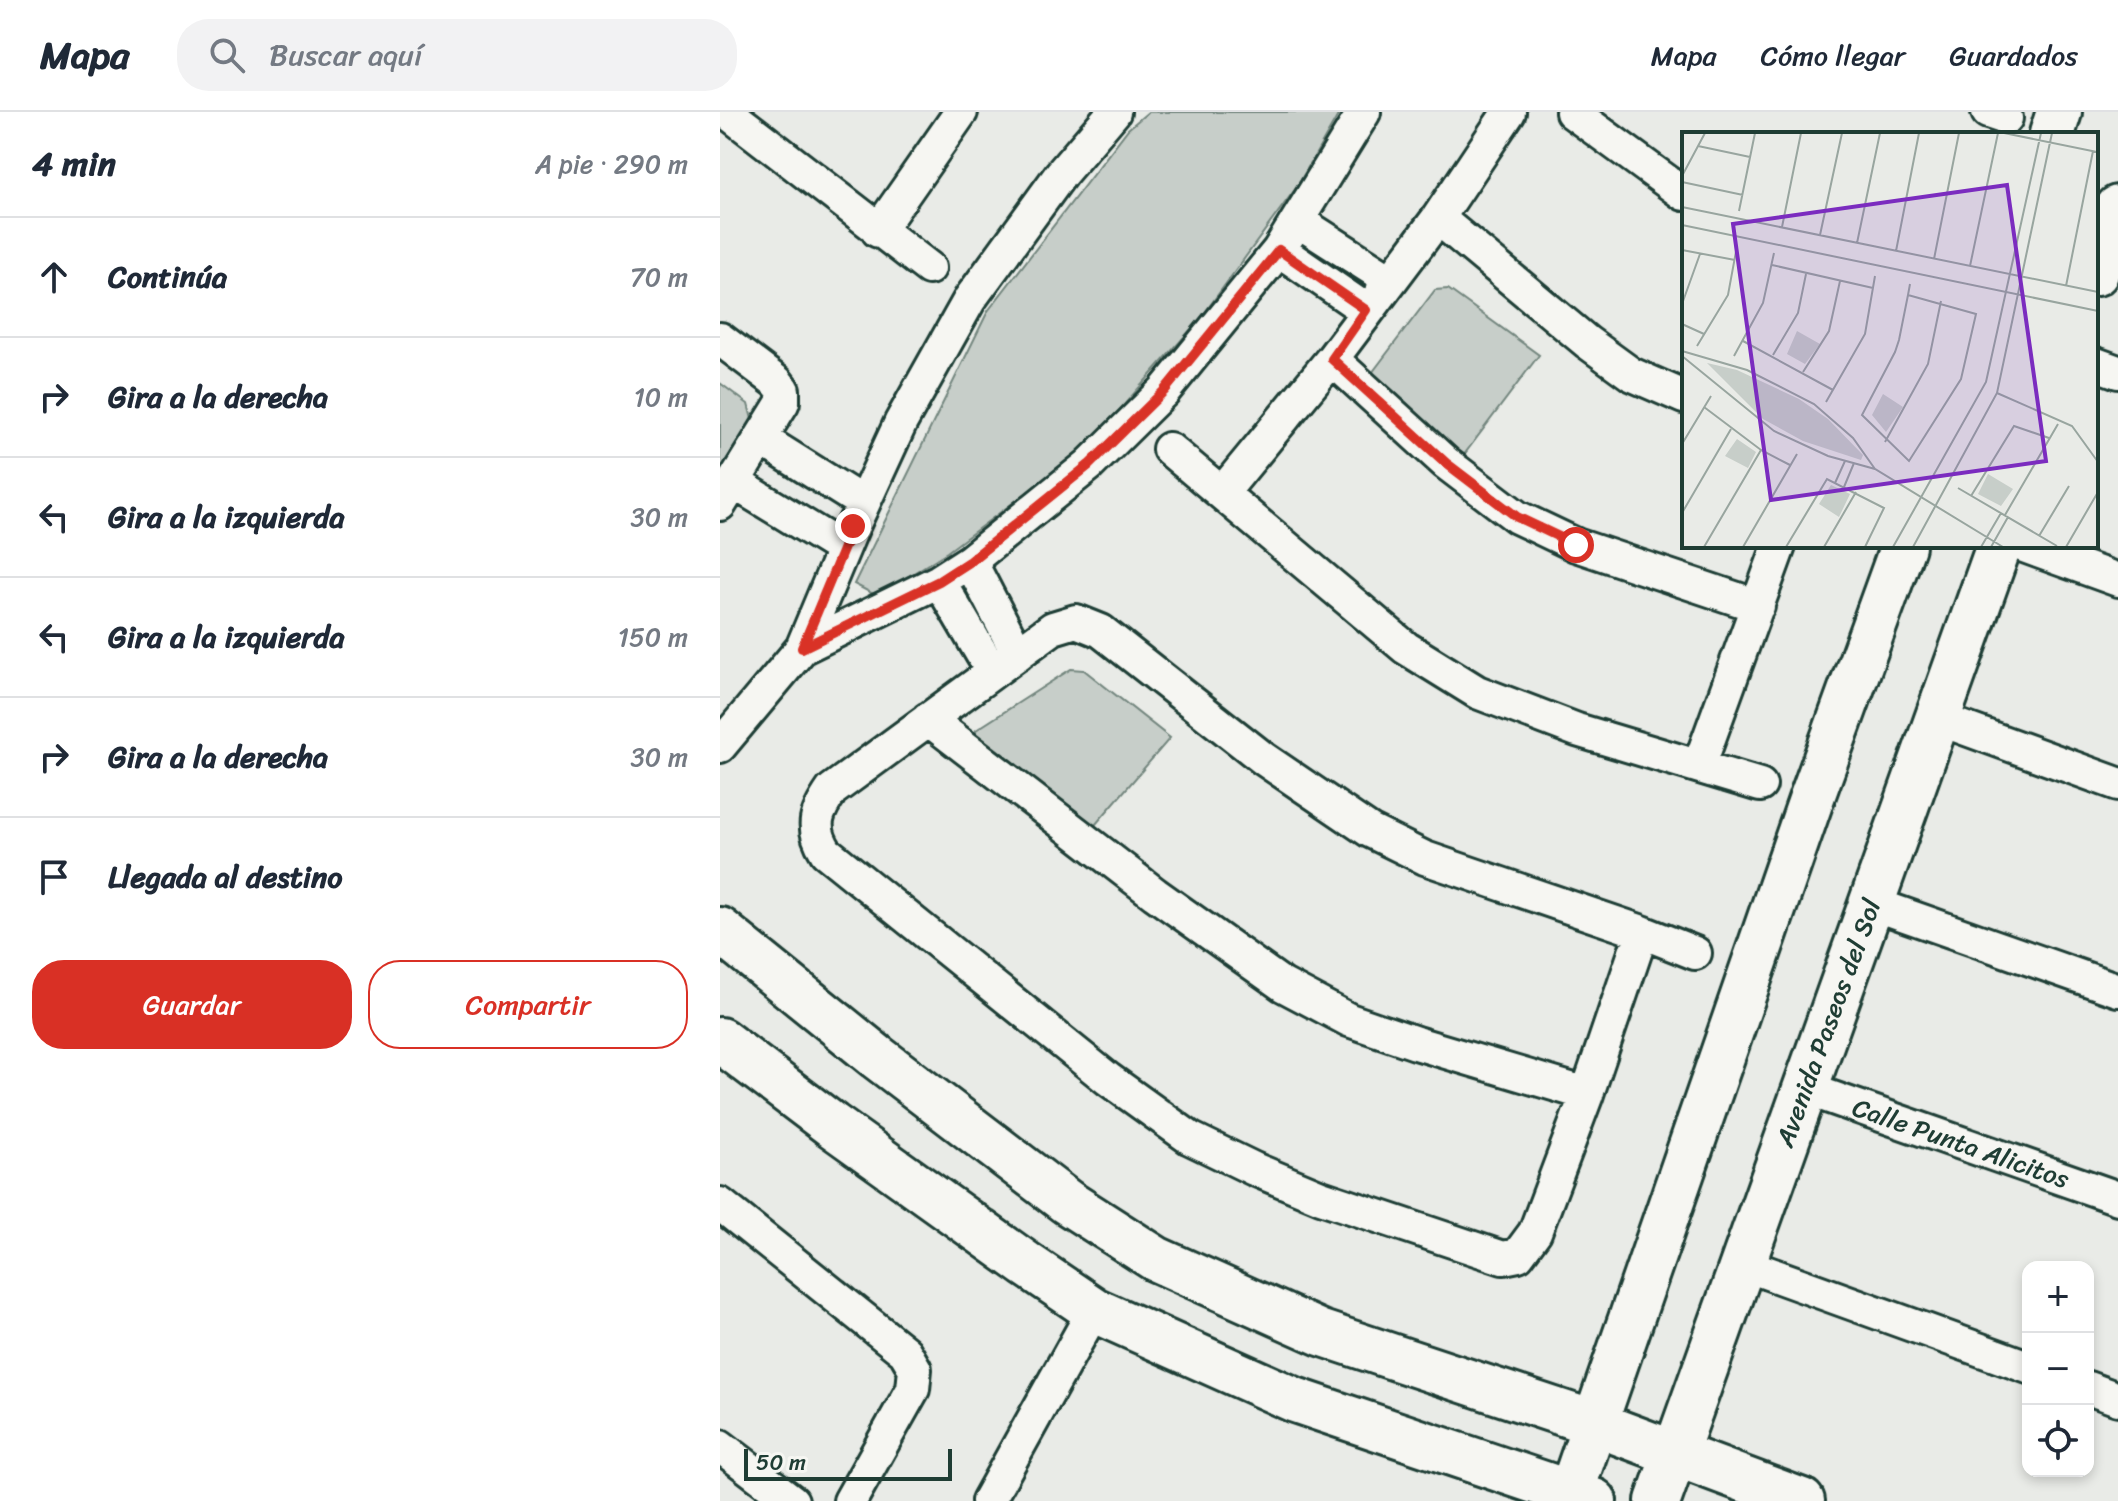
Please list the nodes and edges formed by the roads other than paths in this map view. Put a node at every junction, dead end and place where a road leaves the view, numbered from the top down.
1 (727, 112) edge
2 (961, 112) edge
3 (1114, 112) edge
4 (1364, 112) edge
5 (1509, 112) edge
6 (1572, 112) edge
7 (2059, 112) edge
8 (2053, 132) edge
9 (1682, 193) edge
10 (2118, 208) edge
11 (1438, 218) junction
12 (1298, 221) junction
13 (878, 231) junction
14 (1279, 250) junction
15 (2098, 267) edge
16 (929, 268) dead end
17 (1390, 280) junction
18 (1366, 310) junction
19 (720, 339) edge
20 (1332, 359) junction
21 (2098, 365) edge
22 (2118, 372) edge
23 (1682, 396) edge
24 (761, 439) junction
25 (1169, 449) dead end
26 (727, 493) edge
27 (1222, 493) junction
28 (863, 503) junction
29 (1778, 548) edge
30 (1902, 548) edge
31 (1998, 548) edge
32 (2030, 548) edge
33 (843, 549) junction
34 (970, 561) junction
35 (2118, 580) edge
36 (939, 581) junction
37 (1758, 606) junction
38 (802, 648) junction
39 (1005, 663) junction
40 (1936, 718) junction
41 (928, 719) junction
42 (720, 746) edge
43 (1699, 766) junction
44 (2118, 784) edge
45 (1760, 785) dead end
46 (1871, 903) junction
47 (720, 930) edge
48 (1642, 932) junction
49 (1695, 953) dead end
50 (2118, 990) edge
51 (720, 1040) edge
52 (1804, 1088) junction
53 (1587, 1094) junction
54 (2118, 1198) edge
55 (720, 1204) edge
56 (1743, 1264) junction
57 (1094, 1310) junction
58 (2022, 1365) edge
59 (2094, 1390) edge
60 (2118, 1399) edge
61 (1596, 1424) junction
62 (720, 1446) edge
63 (1675, 1454) junction
64 (1578, 1498) edge
65 (792, 1501) edge
66 (850, 1501) edge
67 (988, 1501) edge
68 (1658, 1501) edge
69 (1802, 1501) edge

1 - 13 street
2 - 13 street
3 - 28 street
4 - 12 street
5 - 11 street
6 - 9 street
7 - 8 street
10 - 15 street
11 - 17 street
11 - 23 street
12 - 14 street
12 - 17 street
13 - 16 street
14 - 18 street
14 - 34 street
17 - 18 street
18 - 20 street
19 - 24 street
20 - 27 street
20 - 37 street
21 - 22 street
24 - 26 street
24 - 28 street
25 - 27 street
26 - 33 street
27 - 43 street
28 - 33 street
29 - 37 street
30 - 61 street
31 - 40 street, Avenida Paseos del Sol
32 - 35 street
33 - 38 street
34 - 36 street
34 - 39 street
36 - 38 street
36 - 39 street
37 - 43 street
38 - 42 street
39 - 41 street
39 - 48 street
40 - 44 street
40 - 46 street, Avenida Paseos del Sol
41 - 53 street
41 - 53 street
43 - 45 street
46 - 50 street
46 - 52 street, Avenida Paseos del Sol
47 - 61 street
48 - 49 street
48 - 53 street
51 - 57 street
52 - 54 street, Calle Punta Alicitos
52 - 56 street, Avenida Paseos del Sol
55 - 66 street
56 - 58 street
56 - 63 street, Avenida Paseos del Sol
57 - 64 street
57 - 67 street
59 - 60 street
61 - 63 street
61 - 64 street
62 - 65 street
63 - 68 street, Avenida Paseos del Sol
63 - 69 street

